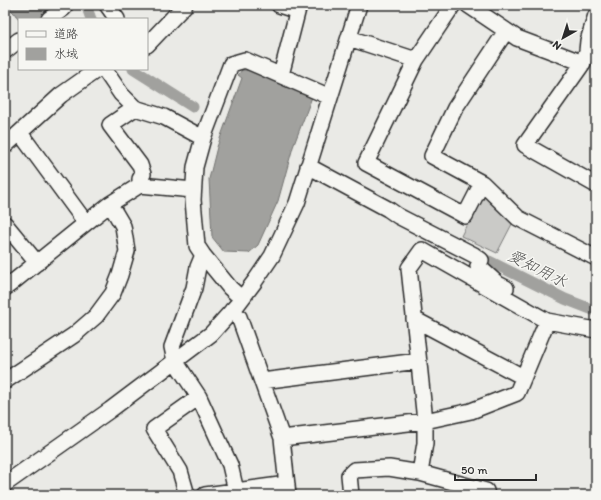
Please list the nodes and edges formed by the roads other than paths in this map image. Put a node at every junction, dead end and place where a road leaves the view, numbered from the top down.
1 (107, 5) edge
2 (185, 5) edge
3 (279, 5) edge
4 (359, 5) edge
5 (453, 5) edge
6 (468, 5) edge
7 (298, 8) edge
8 (66, 11) edge
9 (596, 14) edge
10 (51, 18) edge
11 (116, 18) edge
12 (506, 31) junction
13 (349, 38) junction
14 (18, 41) edge
15 (148, 44) edge
16 (5, 51) edge
17 (589, 55) edge
18 (416, 60) junction
19 (97, 70) edge
20 (105, 70) edge
21 (281, 75) junction
22 (330, 97) junction
23 (135, 108) junction
24 (20, 133) junction
25 (203, 138) junction
26 (5, 146) edge
27 (308, 166) junction
28 (482, 183) junction
29 (140, 185) junction
30 (596, 186) edge
31 (193, 190) junction
32 (110, 204) junction
33 (86, 223) junction
34 (5, 224) edge
35 (202, 255) junction
36 (596, 258) edge
37 (36, 263) junction
38 (5, 288) edge
39 (241, 298) junction
40 (232, 310) junction
41 (414, 319) junction
42 (546, 321) junction
43 (581, 327) junction
44 (596, 330) edge
45 (175, 361) junction
46 (418, 361) junction
47 (523, 377) junction
48 (5, 381) edge
49 (262, 381) junction
50 (199, 397) junction
51 (425, 421) junction
52 (282, 438) junction
53 (420, 473) junction
54 (5, 484) edge
55 (288, 490) edge
56 (236, 491) junction
57 (187, 495) edge
58 (205, 495) edge
59 (351, 495) edge
60 (487, 495) edge

1 - 11 street
2 - 15 street
3 - 7 street
4 - 13 street
5 - 18 street
6 - 12 street
7 - 21 street
8 - 10 street
9 - 17 street
12 - 17 street
12 - 28 street
13 - 18 street
13 - 22 street
14 - 16 street
17 - 30 street
18 - 28 street
19 - 24 street
20 - 23 street
21 - 22 street
21 - 25 street
22 - 27 street
23 - 25 street
23 - 29 street
24 - 26 street
24 - 33 street
25 - 31 street
27 - 39 street
27 - 43 street
28 - 36 street
29 - 31 street
29 - 32 street
31 - 35 street
32 - 33 street
32 - 48 street
33 - 37 street
34 - 37 street
35 - 39 street
35 - 45 street
37 - 38 street
39 - 40 street
40 - 45 street
40 - 49 street
41 - 42 street
41 - 46 street
41 - 47 street
42 - 43 street
42 - 47 street
43 - 44 street
45 - 50 street
45 - 54 street
46 - 49 street
46 - 51 street
47 - 51 street
49 - 52 street
50 - 56 street
50 - 57 street
51 - 52 street
51 - 53 street
52 - 55 street
53 - 59 street
53 - 60 street
55 - 56 street
56 - 58 street

